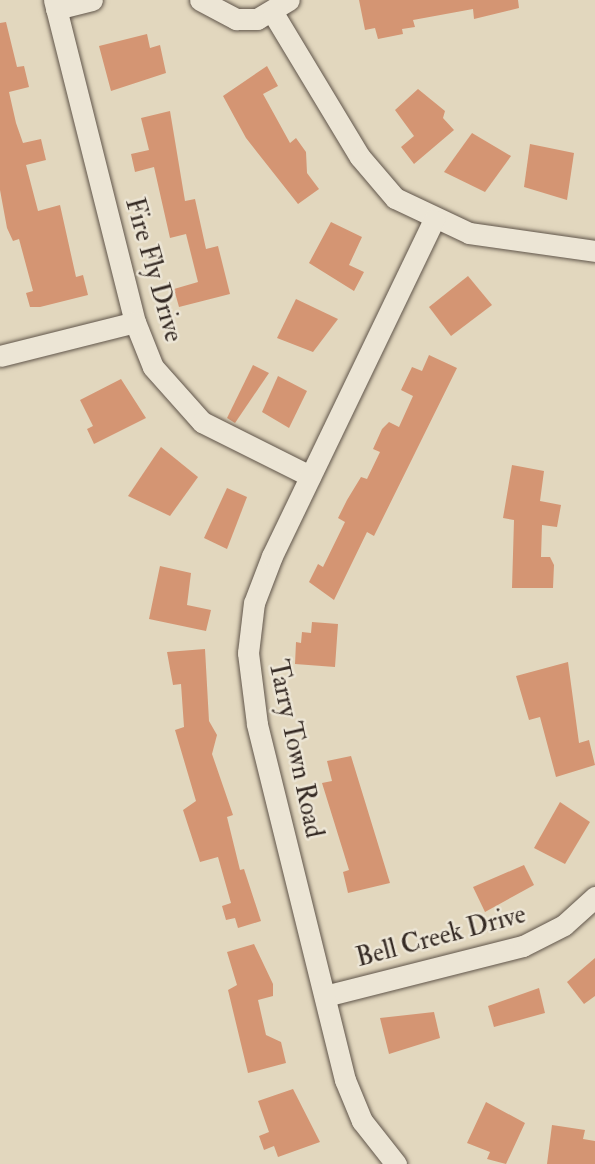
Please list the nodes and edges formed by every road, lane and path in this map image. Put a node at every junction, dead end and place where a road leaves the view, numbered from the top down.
1 (92, 0) edge
2 (200, 0) edge
3 (55, 5) edge
4 (281, 6) edge
5 (434, 220) junction
6 (595, 251) edge
7 (135, 322) junction
8 (0, 356) edge
9 (310, 476) junction
10 (595, 897) edge
11 (325, 996) junction
12 (396, 1164) edge

1 - 3 street
2 - 4 street
3 - 7 street, Fire Fly Drive
4 - 5 street
5 - 6 street
5 - 9 street, Tarry Town Road
7 - 8 street
7 - 9 street, Fire Fly Drive
9 - 11 street, Tarry Town Road
10 - 11 street, Bell Creek Drive
11 - 12 street, Tarry Town Road

